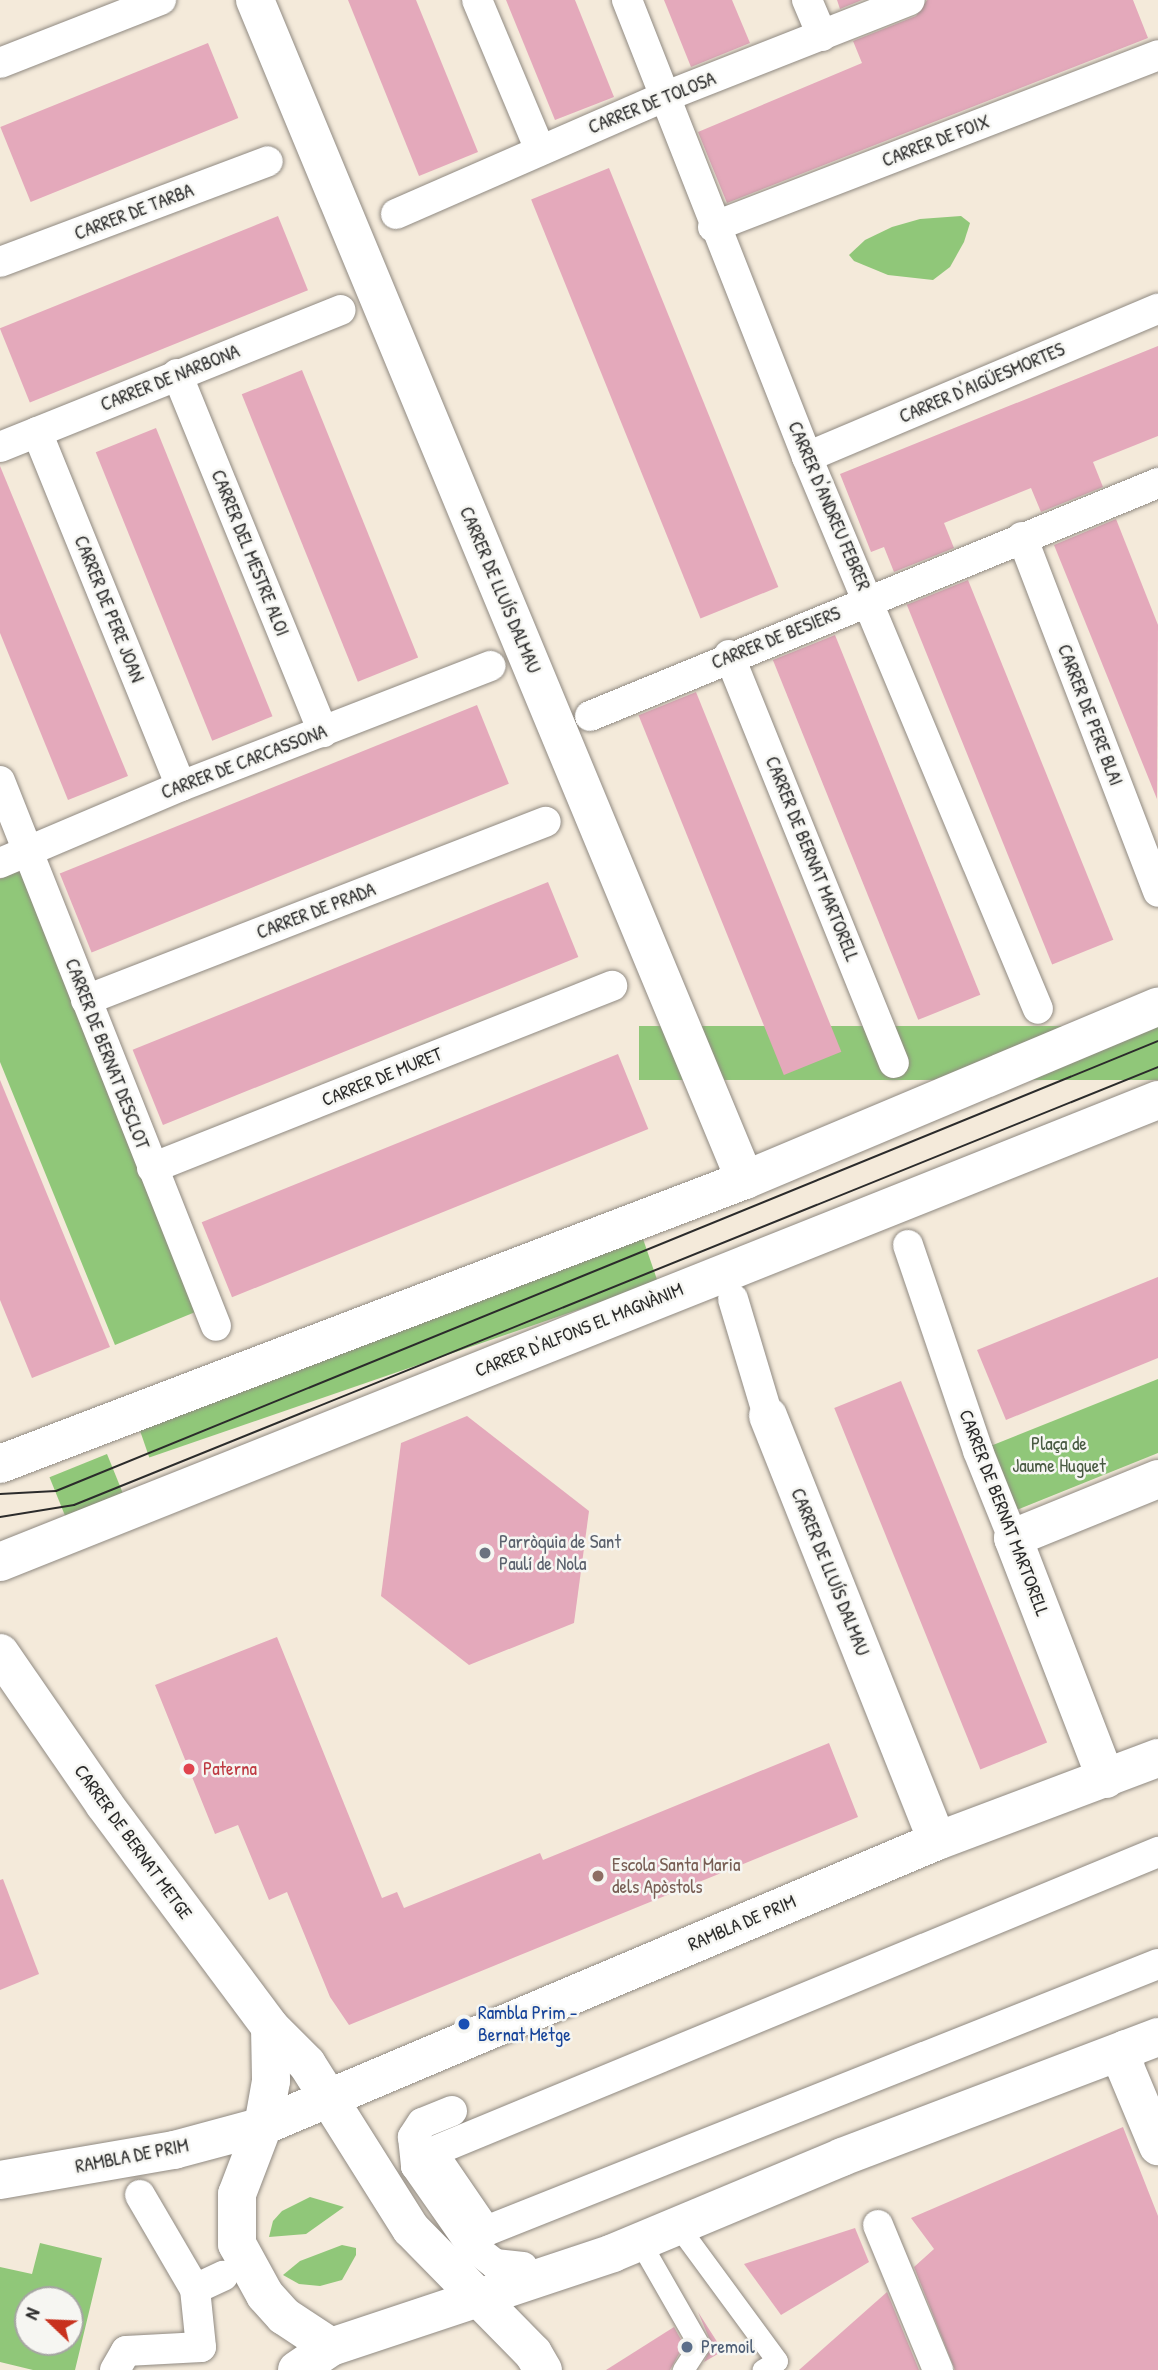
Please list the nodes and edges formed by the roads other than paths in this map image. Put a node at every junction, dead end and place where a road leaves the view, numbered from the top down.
1 (161, 0) edge
2 (255, 0) edge
3 (477, 0) edge
4 (626, 0) edge
5 (807, 0) edge
6 (910, 0) edge
7 (822, 36) junction
8 (1158, 55) edge
9 (0, 63) edge
10 (664, 97) junction
11 (540, 150) junction
12 (268, 161) dead end
13 (396, 214) dead end
14 (713, 227) junction
15 (0, 262) edge
16 (1158, 309) edge
17 (340, 310) dead end
18 (177, 374) junction
19 (37, 432) junction
20 (0, 447) edge
21 (807, 457) junction
22 (1158, 483) edge
23 (1022, 537) junction
24 (869, 601) junction
25 (729, 655) junction
26 (491, 666) dead end
27 (590, 716) dead end
28 (323, 732) junction
29 (0, 781) edge
30 (181, 786) junction
31 (546, 822) dead end
32 (28, 852) junction
33 (0, 863) edge
34 (1158, 892) edge
35 (612, 986) dead end
36 (86, 1000) junction
37 (1158, 1006) edge
38 (1038, 1009) dead end
39 (894, 1063) dead end
40 (1158, 1100) edge
41 (152, 1168) junction
42 (745, 1180) junction
43 (908, 1245) dead end
44 (733, 1299) dead end
45 (216, 1326) dead end
46 (768, 1416) joint
47 (0, 1464) edge
48 (1158, 1479) edge
49 (1013, 1538) junction
50 (0, 1562) edge
51 (0, 1653) edge
52 (1158, 1758) edge
53 (1106, 1779) junction
54 (937, 1842) junction
55 (1158, 1853) edge
56 (1158, 1964) edge
57 (270, 2027) junction
58 (1142, 2043) edge
59 (329, 2097) junction
60 (452, 2111) dead end
61 (263, 2126) junction
62 (1158, 2146) edge
63 (424, 2159) junction
64 (0, 2180) edge
65 (140, 2194) dead end
66 (878, 2225) dead end
67 (678, 2226) junction
68 (640, 2242) junction
69 (523, 2267) dead end
70 (223, 2276) dead end
71 (195, 2289) junction
72 (479, 2296) junction
73 (331, 2347) junction
74 (115, 2370) edge
75 (297, 2370) edge
76 (543, 2370) edge
77 (683, 2370) edge
78 (762, 2370) edge
79 (938, 2370) edge

1 - 9 street
2 - 42 street, CARRER DE LLUÍS DALMAU
3 - 11 street
4 - 10 street, CARRER D'ANDREU FEBRER
5 - 7 street
6 - 7 street, CARRER DE TOLOSA
7 - 10 street, CARRER DE TOLOSA
8 - 14 street, CARRER DE FOIX
10 - 11 street, CARRER DE TOLOSA
10 - 14 street, CARRER D'ANDREU FEBRER
11 - 13 street, CARRER DE TOLOSA
12 - 15 street, CARRER DE TARBA
14 - 21 street, CARRER D'ANDREU FEBRER
16 - 21 street, CARRER D'AIGÜESMORTES
17 - 18 street, CARRER DE NARBONA
18 - 19 street, CARRER DE NARBONA
18 - 28 street, CARRER DEL MESTRE ALOI
19 - 20 street, CARRER DE NARBONA
19 - 30 street, CARRER DE PERE JOAN
21 - 24 street, CARRER D'ANDREU FEBRER
22 - 23 street, CARRER DE BESIERS
23 - 24 street, CARRER DE BESIERS
23 - 34 street, CARRER DE PERE BLAI
24 - 25 street, CARRER DE BESIERS
24 - 38 street, CARRER D'ANDREU FEBRER
25 - 27 street, CARRER DE BESIERS
25 - 39 street, CARRER DE BERNAT MARTORELL
26 - 28 street, CARRER DE CARCASSONA
28 - 30 street, CARRER DE CARCASSONA
29 - 32 street, CARRER DE BERNAT DESCLOT
30 - 32 street, CARRER DE CARCASSONA
31 - 36 street, CARRER DE PRADA
32 - 33 street, CARRER DE CARCASSONA
32 - 36 street, CARRER DE BERNAT DESCLOT
35 - 41 street, CARRER DE MURET
36 - 41 street, CARRER DE BERNAT DESCLOT
37 - 42 street
40 - 50 street, CARRER D'ALFONS EL MAGNÀNIM
41 - 45 street, CARRER DE BERNAT DESCLOT
42 - 47 street
43 - 49 street, CARRER DE BERNAT MARTORELL
44 - 46 street, CARRER DE LLUÍS DALMAU
46 - 54 street, CARRER DE LLUÍS DALMAU
48 - 49 street
49 - 53 street, CARRER DE BERNAT MARTORELL
51 - 57 street, CARRER DE BERNAT METGE
52 - 53 street, RAMBLA DE PRIM
53 - 54 street, RAMBLA DE PRIM
54 - 59 street, RAMBLA DE PRIM
55 - 63 street
56 - 63 street
57 - 59 street, CARRER DE BERNAT METGE
57 - 61 street
58 - 62 street
58 - 67 street
59 - 61 street, RAMBLA DE PRIM
59 - 72 street
60 - 63 street
61 - 64 street, RAMBLA DE PRIM
61 - 73 street
63 - 69 street
65 - 71 street, RAMBLA DE PRIM
66 - 79 street
67 - 68 street
67 - 78 lane
68 - 72 street
68 - 77 lane
70 - 71 street
71 - 74 street, RAMBLA DE PRIM
72 - 73 street
72 - 76 street
73 - 75 street

